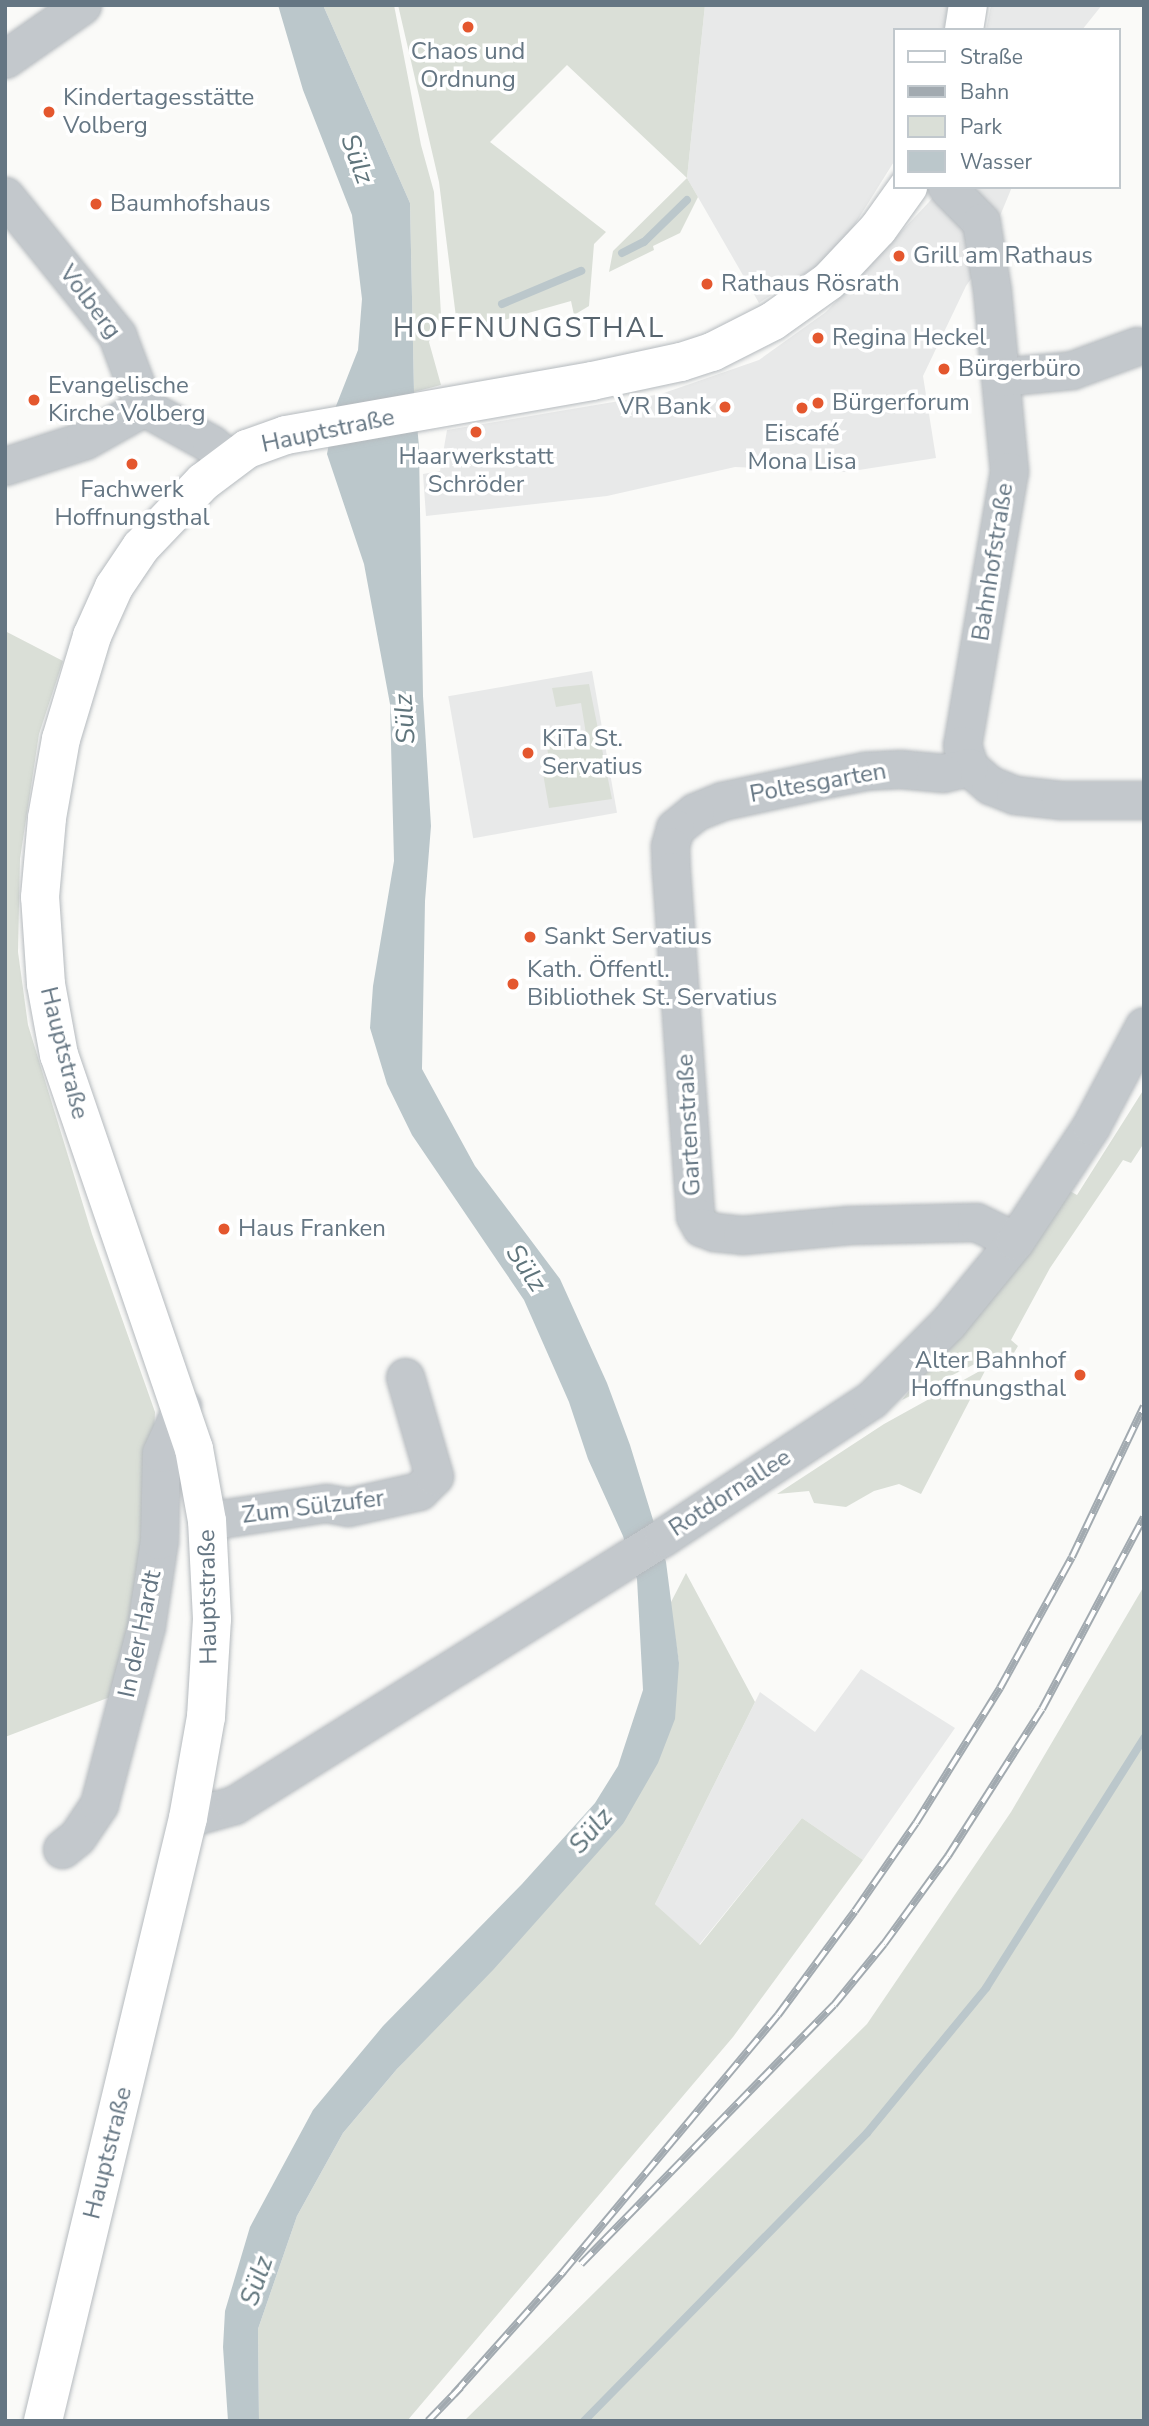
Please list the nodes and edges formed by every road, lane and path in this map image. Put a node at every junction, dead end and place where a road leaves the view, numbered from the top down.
1 (82, 5) edge
2 (968, 5) edge
3 (964, 28) edge
4 (5, 59) edge
5 (907, 189) edge
6 (949, 189) edge
7 (5, 196) edge
8 (1137, 346) dead end
9 (1001, 377) junction
10 (144, 407) junction
11 (230, 460) junction
12 (5, 466) edge
13 (969, 767) junction
14 (1144, 800) edge
15 (676, 828) joint
16 (1144, 1026) edge
17 (1015, 1241) junction
18 (405, 1377) dead end
19 (182, 1407) junction
20 (207, 1521) junction
21 (188, 1818) junction
22 (62, 1849) dead end
23 (43, 2421) edge

1 - 4 street
2 - 3 main road
5 - 11 main road, Hauptstraße
6 - 9 street, Bahnhofstraße
7 - 10 street, Volberg
8 - 9 street
9 - 13 street, Bahnhofstraße
10 - 11 street
10 - 12 street
11 - 19 main road, Hauptstraße
13 - 14 street
13 - 15 street, Poltesgarten
15 - 17 street, Gartenstraße
16 - 17 street, Rotdornallee
17 - 21 street, Rotdornallee
18 - 20 street, Zum Sülzufer
19 - 20 main road, Hauptstraße
19 - 22 street, In der Hardt
20 - 21 main road, Hauptstraße
21 - 23 main road, Hauptstraße

